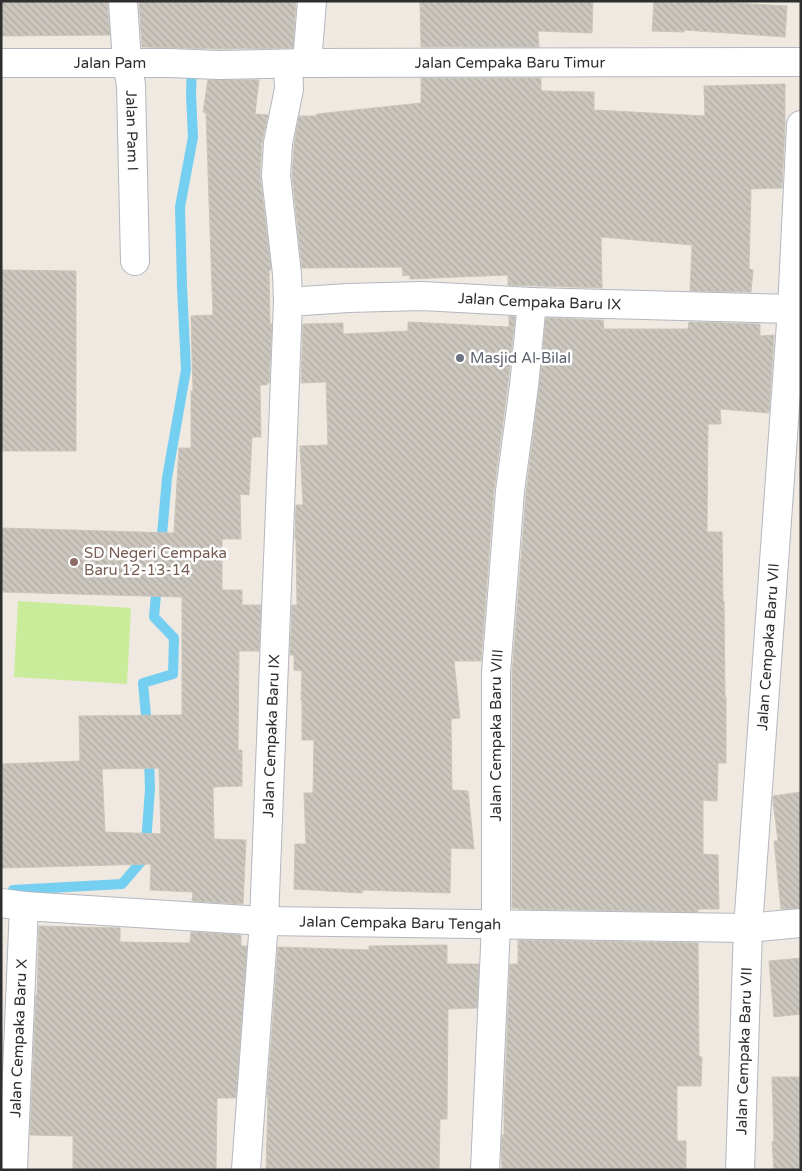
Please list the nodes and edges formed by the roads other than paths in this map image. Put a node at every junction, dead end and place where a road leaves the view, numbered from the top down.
1 (123, 1) edge
2 (312, 1) edge
3 (801, 62) edge
4 (1, 63) edge
5 (127, 63) junction
6 (298, 63) junction
7 (219, 65) joint
8 (801, 125) edge
9 (136, 261) dead end
10 (288, 302) junction
11 (532, 302) junction
12 (792, 310) junction
13 (14, 904) edge
14 (264, 921) junction
15 (801, 923) edge
16 (496, 925) junction
17 (748, 928) junction
18 (13, 1170) edge
19 (246, 1170) edge
20 (485, 1170) edge
21 (740, 1170) edge

1 - 5 street, Jalan Pam I
2 - 6 street, Jalan Cempaka Baru IX
3 - 6 street, Jalan Cempaka Baru Timur
4 - 5 street, Jalan Pam
5 - 7 street, Jalan Pam
5 - 9 street, Jalan Pam I
6 - 7 street, Jalan Cempaka Baru Timur
6 - 10 street, Jalan Cempaka Baru IX
8 - 12 street, Jalan Cempaka Baru VII
10 - 11 street, Jalan Cempaka Baru IX
10 - 14 street, Jalan Cempaka Baru IX
11 - 12 street, Jalan Cempaka Baru IX
11 - 16 street, Jalan Cempaka Baru VIII
12 - 17 street, Jalan Cempaka Baru VII
13 - 14 street, Jalan Cempaka Baru Tengah
13 - 18 street, Jalan Cempaka Baru X
14 - 16 street, Jalan Cempaka Baru Tengah
14 - 19 street, Jalan Cempaka Baru IX
15 - 17 street, Jalan Cempaka Baru Tengah
16 - 17 street, Jalan Cempaka Baru Tengah
16 - 20 street, Jalan Cempaka Baru VIII
17 - 21 street, Jalan Cempaka Baru VII

